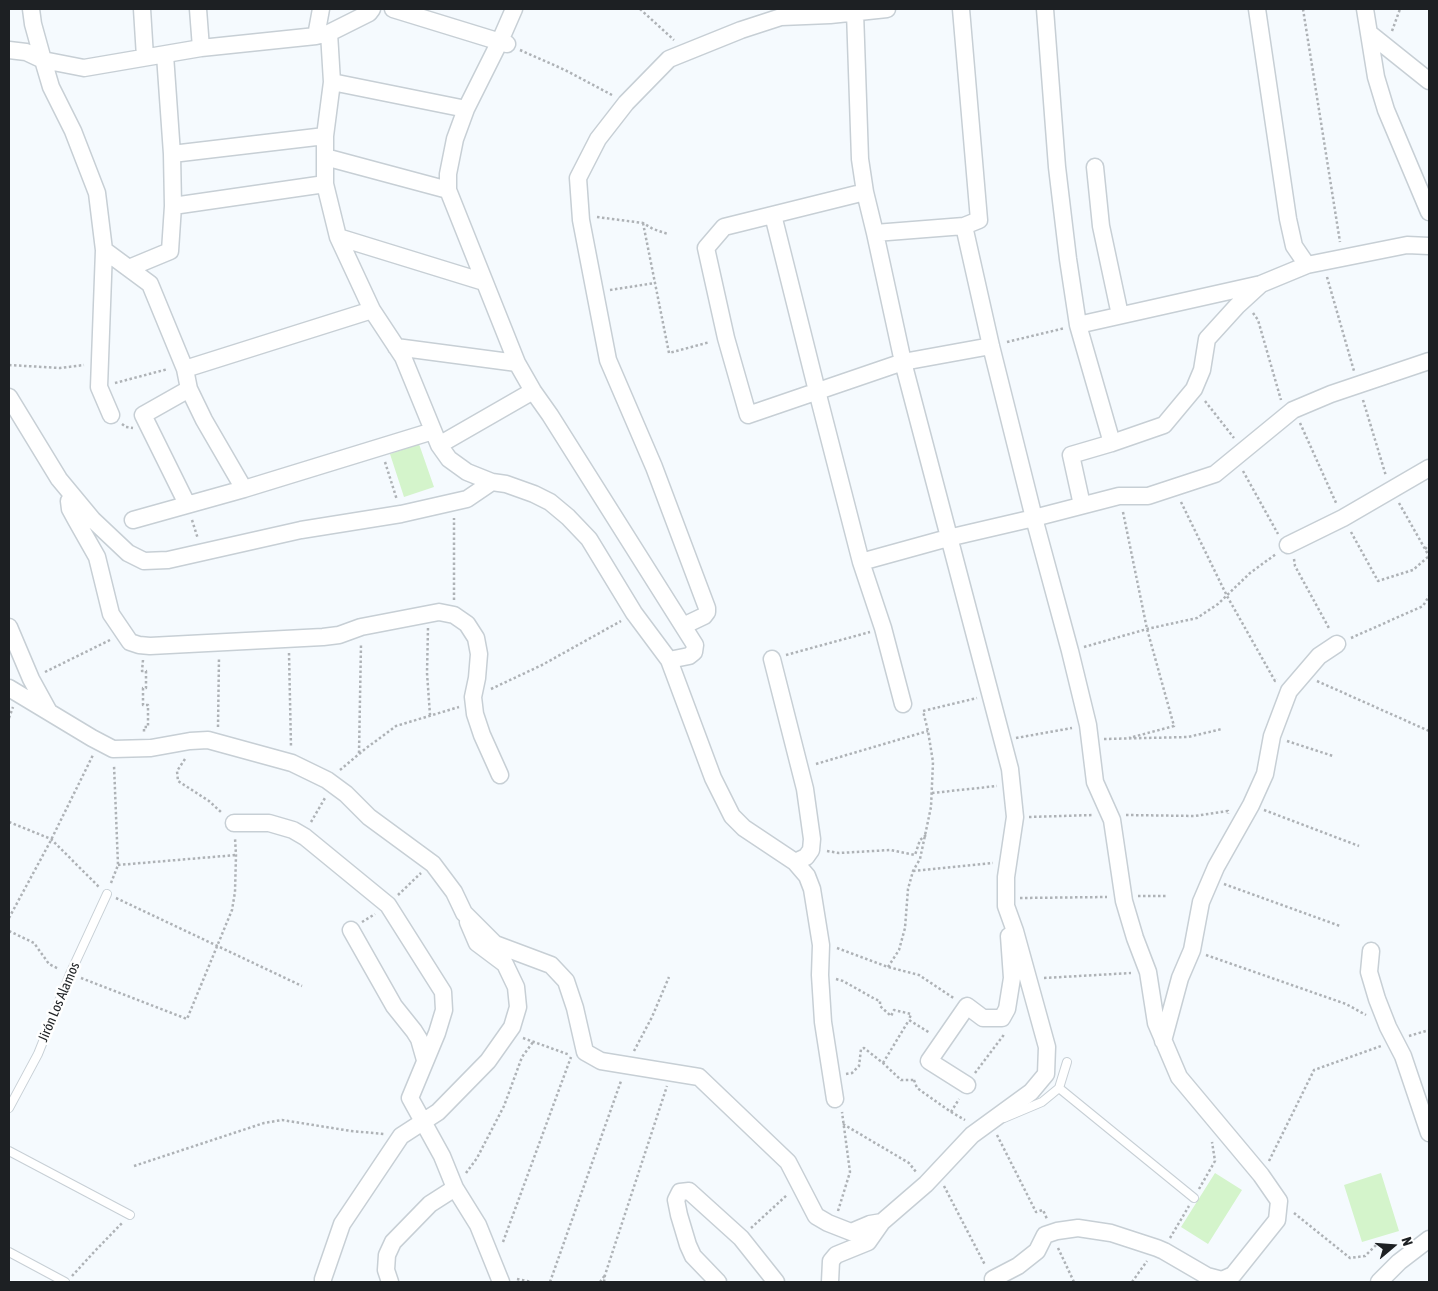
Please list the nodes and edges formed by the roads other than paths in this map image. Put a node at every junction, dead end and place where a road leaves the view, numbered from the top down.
1 (30, 9) edge
2 (142, 9) edge
3 (198, 9) edge
4 (321, 9) edge
5 (372, 9) edge
6 (393, 9) edge
7 (514, 9) edge
8 (887, 9) edge
9 (961, 9) edge
10 (1045, 9) edge
11 (1257, 9) edge
12 (1365, 9) edge
13 (831, 12) edge
14 (855, 12) junction
15 (1369, 33) junction
16 (323, 35) junction
17 (504, 43) junction
18 (201, 48) junction
19 (9, 50) edge
20 (165, 54) junction
21 (146, 57) junction
22 (43, 60) junction
23 (1429, 81) edge
24 (332, 82) junction
25 (466, 109) junction
26 (325, 136) junction
27 (172, 154) junction
28 (325, 158) junction
29 (1095, 168) dead end
30 (325, 184) junction
31 (448, 190) junction
32 (865, 192) junction
33 (173, 206) junction
34 (1429, 212) edge
35 (773, 215) junction
36 (964, 226) junction
37 (875, 232) junction
38 (338, 237) junction
39 (1429, 246) edge
40 (104, 250) junction
41 (1315, 263) junction
42 (129, 268) junction
43 (484, 282) junction
44 (1260, 284) junction
45 (372, 310) junction
46 (1120, 316) junction
47 (1078, 325) junction
48 (991, 346) junction
49 (396, 347) junction
50 (1429, 361) edge
51 (902, 362) junction
52 (517, 363) junction
53 (184, 368) junction
54 (189, 389) junction
55 (533, 391) junction
56 (817, 391) junction
57 (9, 397) edge
58 (111, 415) dead end
59 (436, 438) junction
60 (1112, 443) junction
61 (1429, 468) edge
62 (492, 482) junction
63 (244, 489) junction
64 (73, 496) junction
65 (187, 504) junction
66 (1082, 505) junction
67 (1034, 518) junction
68 (133, 520) dead end
69 (948, 538) junction
70 (1288, 545) road end
71 (862, 562) junction
72 (683, 626) junction
73 (9, 627) edge
74 (1337, 644) road end
75 (772, 659) road end
76 (669, 660) junction
77 (9, 688) edge
78 (903, 704) dead end
79 (49, 712) junction
80 (500, 775) dead end
81 (234, 823) road end
82 (795, 862) junction
83 (107, 894) road end
84 (1006, 902) junction
85 (464, 914) junction
86 (351, 930) dead end
87 (1371, 952) dead end
88 (1163, 1042) junction
89 (425, 1060) junction
90 (1067, 1062) dead end
91 (967, 1085) road end
92 (1059, 1088) junction
93 (834, 1099) road end
94 (9, 1108) edge
95 (422, 1123) junction
96 (991, 1123) junction
97 (1429, 1133) edge
98 (9, 1151) edge
99 (455, 1188) junction
100 (1194, 1198) road end
101 (130, 1215) road end
102 (882, 1222) junction
103 (1429, 1239) edge
104 (9, 1252) edge
105 (993, 1280) road end
106 (66, 1282) edge
107 (323, 1282) edge
108 (390, 1282) edge
109 (501, 1282) edge
110 (718, 1282) edge
111 (776, 1282) edge
112 (830, 1282) edge
113 (1380, 1282) edge

1 - 22 street
2 - 21 street
3 - 18 street
4 - 16 street
5 - 16 street
6 - 17 street
7 - 17 street
8 - 14 street
9 - 36 street
10 - 47 street
11 - 41 street
12 - 15 street
13 - 14 street
13 - 72 street
14 - 32 street
15 - 23 street
15 - 34 street
16 - 18 street
16 - 24 street
17 - 25 street
18 - 20 street
19 - 22 street
20 - 21 street
20 - 27 street
21 - 22 street
22 - 40 street
24 - 25 street
24 - 26 street
25 - 31 street
26 - 27 street
26 - 28 street
27 - 33 street
28 - 30 street
28 - 31 street
29 - 46 street
30 - 33 street
30 - 38 street
31 - 43 street
32 - 35 street
32 - 37 street
33 - 42 street
35 - 56 street
35 - 56 street
36 - 37 street
36 - 48 street
37 - 51 street
38 - 43 street
38 - 45 street
39 - 41 street
40 - 42 street
40 - 58 street
41 - 44 street
42 - 53 street
43 - 52 street
44 - 46 street
44 - 60 street
45 - 49 street
45 - 53 street
46 - 47 street
47 - 60 street
48 - 51 street
48 - 67 street
49 - 52 street
49 - 59 street
50 - 66 street
51 - 56 street
51 - 69 street
52 - 55 street
53 - 54 street
54 - 63 street
54 - 65 street
55 - 59 street
55 - 72 street
56 - 71 street
57 - 64 street
59 - 62 street
59 - 63 street
60 - 66 street
61 - 70 street
62 - 64 street
62 - 76 street
63 - 65 street
64 - 80 street
65 - 68 street
66 - 67 street
67 - 69 street
67 - 88 street
69 - 71 street
69 - 84 street
71 - 78 street
72 - 76 street
73 - 79 street
74 - 88 street
75 - 82 street
76 - 82 street
77 - 79 street
79 - 85 street
81 - 89 street
82 - 93 street
83 - 94 lane, Jirón Los Alamos
84 - 91 street
84 - 96 street
85 - 95 street
85 - 102 street
86 - 89 street
87 - 97 street
88 - 105 street
89 - 95 street
90 - 92 lane
92 - 96 lane
92 - 100 lane
95 - 99 street
95 - 107 street
96 - 102 street
98 - 101 lane
99 - 108 street
99 - 109 street
102 - 112 street
103 - 113 street
104 - 106 lane
110 - 111 street

